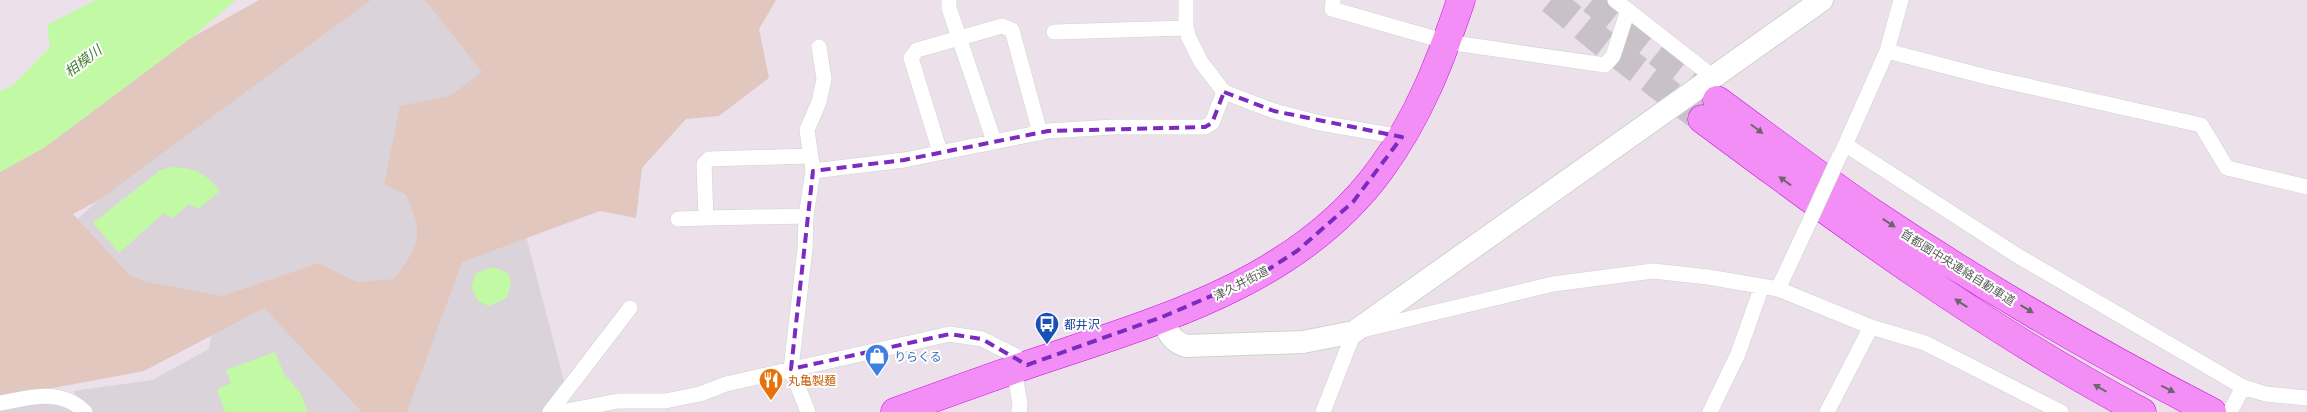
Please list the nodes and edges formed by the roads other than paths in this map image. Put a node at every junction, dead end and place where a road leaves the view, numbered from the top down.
1 (949, 0) edge
2 (1186, 0) edge
3 (1333, 0) edge
4 (1460, 0) edge
5 (1615, 0) edge
6 (1822, 0) edge
7 (1901, 0) edge
8 (1628, 10) junction
9 (1186, 28) junction
10 (1054, 32) dead end
11 (958, 37) junction
12 (1447, 42) junction
13 (819, 47) dead end
14 (1887, 51) junction
15 (1224, 92) junction
16 (1711, 99) junction
17 (1040, 133) junction
18 (1402, 137) junction
19 (994, 141) junction
20 (1843, 151) junction
21 (940, 152) junction
22 (811, 164) junction
23 (2307, 187) edge
24 (806, 216) junction
25 (706, 218) junction
26 (678, 219) dead end
27 (1762, 286) junction
28 (1778, 289) junction
29 (630, 308) dead end
30 (1162, 318) junction
31 (1871, 327) junction
32 (1354, 332) junction
33 (1021, 367) junction
34 (790, 369) junction
35 (2240, 392) junction
36 (2307, 398) edge
37 (0, 403) edge
38 (85, 412) edge
39 (550, 412) edge
40 (561, 412) edge
41 (808, 412) edge
42 (895, 412) edge
43 (1019, 412) edge
44 (1323, 412) edge
45 (1710, 412) edge
46 (1827, 412) edge
47 (2061, 412) edge
48 (2142, 412) edge
49 (2212, 412) edge
50 (2230, 412) edge

1 - 11 street
2 - 9 street
3 - 12 street
4 - 12 highway, 津久井街道
5 - 8 street
6 - 16 street
7 - 14 street
8 - 12 street
8 - 16 street
9 - 10 street
9 - 15 street
11 - 17 street
11 - 19 street
11 - 21 street
12 - 18 highway, 津久井街道
13 - 22 street
14 - 20 street
14 - 23 street
15 - 17 street
15 - 18 street
16 - 32 street
48 -> 16 highway, 首都圏中央連絡自動車道
16 -> 49 highway, 首都圏中央連絡自動車道
17 - 19 street
18 - 30 highway, 津久井街道
19 - 21 street
20 - 28 street, bridge
20 - 35 street
21 - 22 street
22 - 24 street
22 - 25 street
24 - 25 street
24 - 34 street
25 - 26 street
27 - 28 street
27 - 32 street
27 - 45 street
28 - 31 street
29 - 39 street
30 - 32 street
30 - 33 highway, 津久井街道
31 - 46 street
31 - 47 street
32 - 44 street
33 - 34 street
33 - 42 highway, 津久井街道
33 - 43 street
34 - 40 street
34 - 41 street
35 - 36 street
35 - 50 street
37 - 38 street

